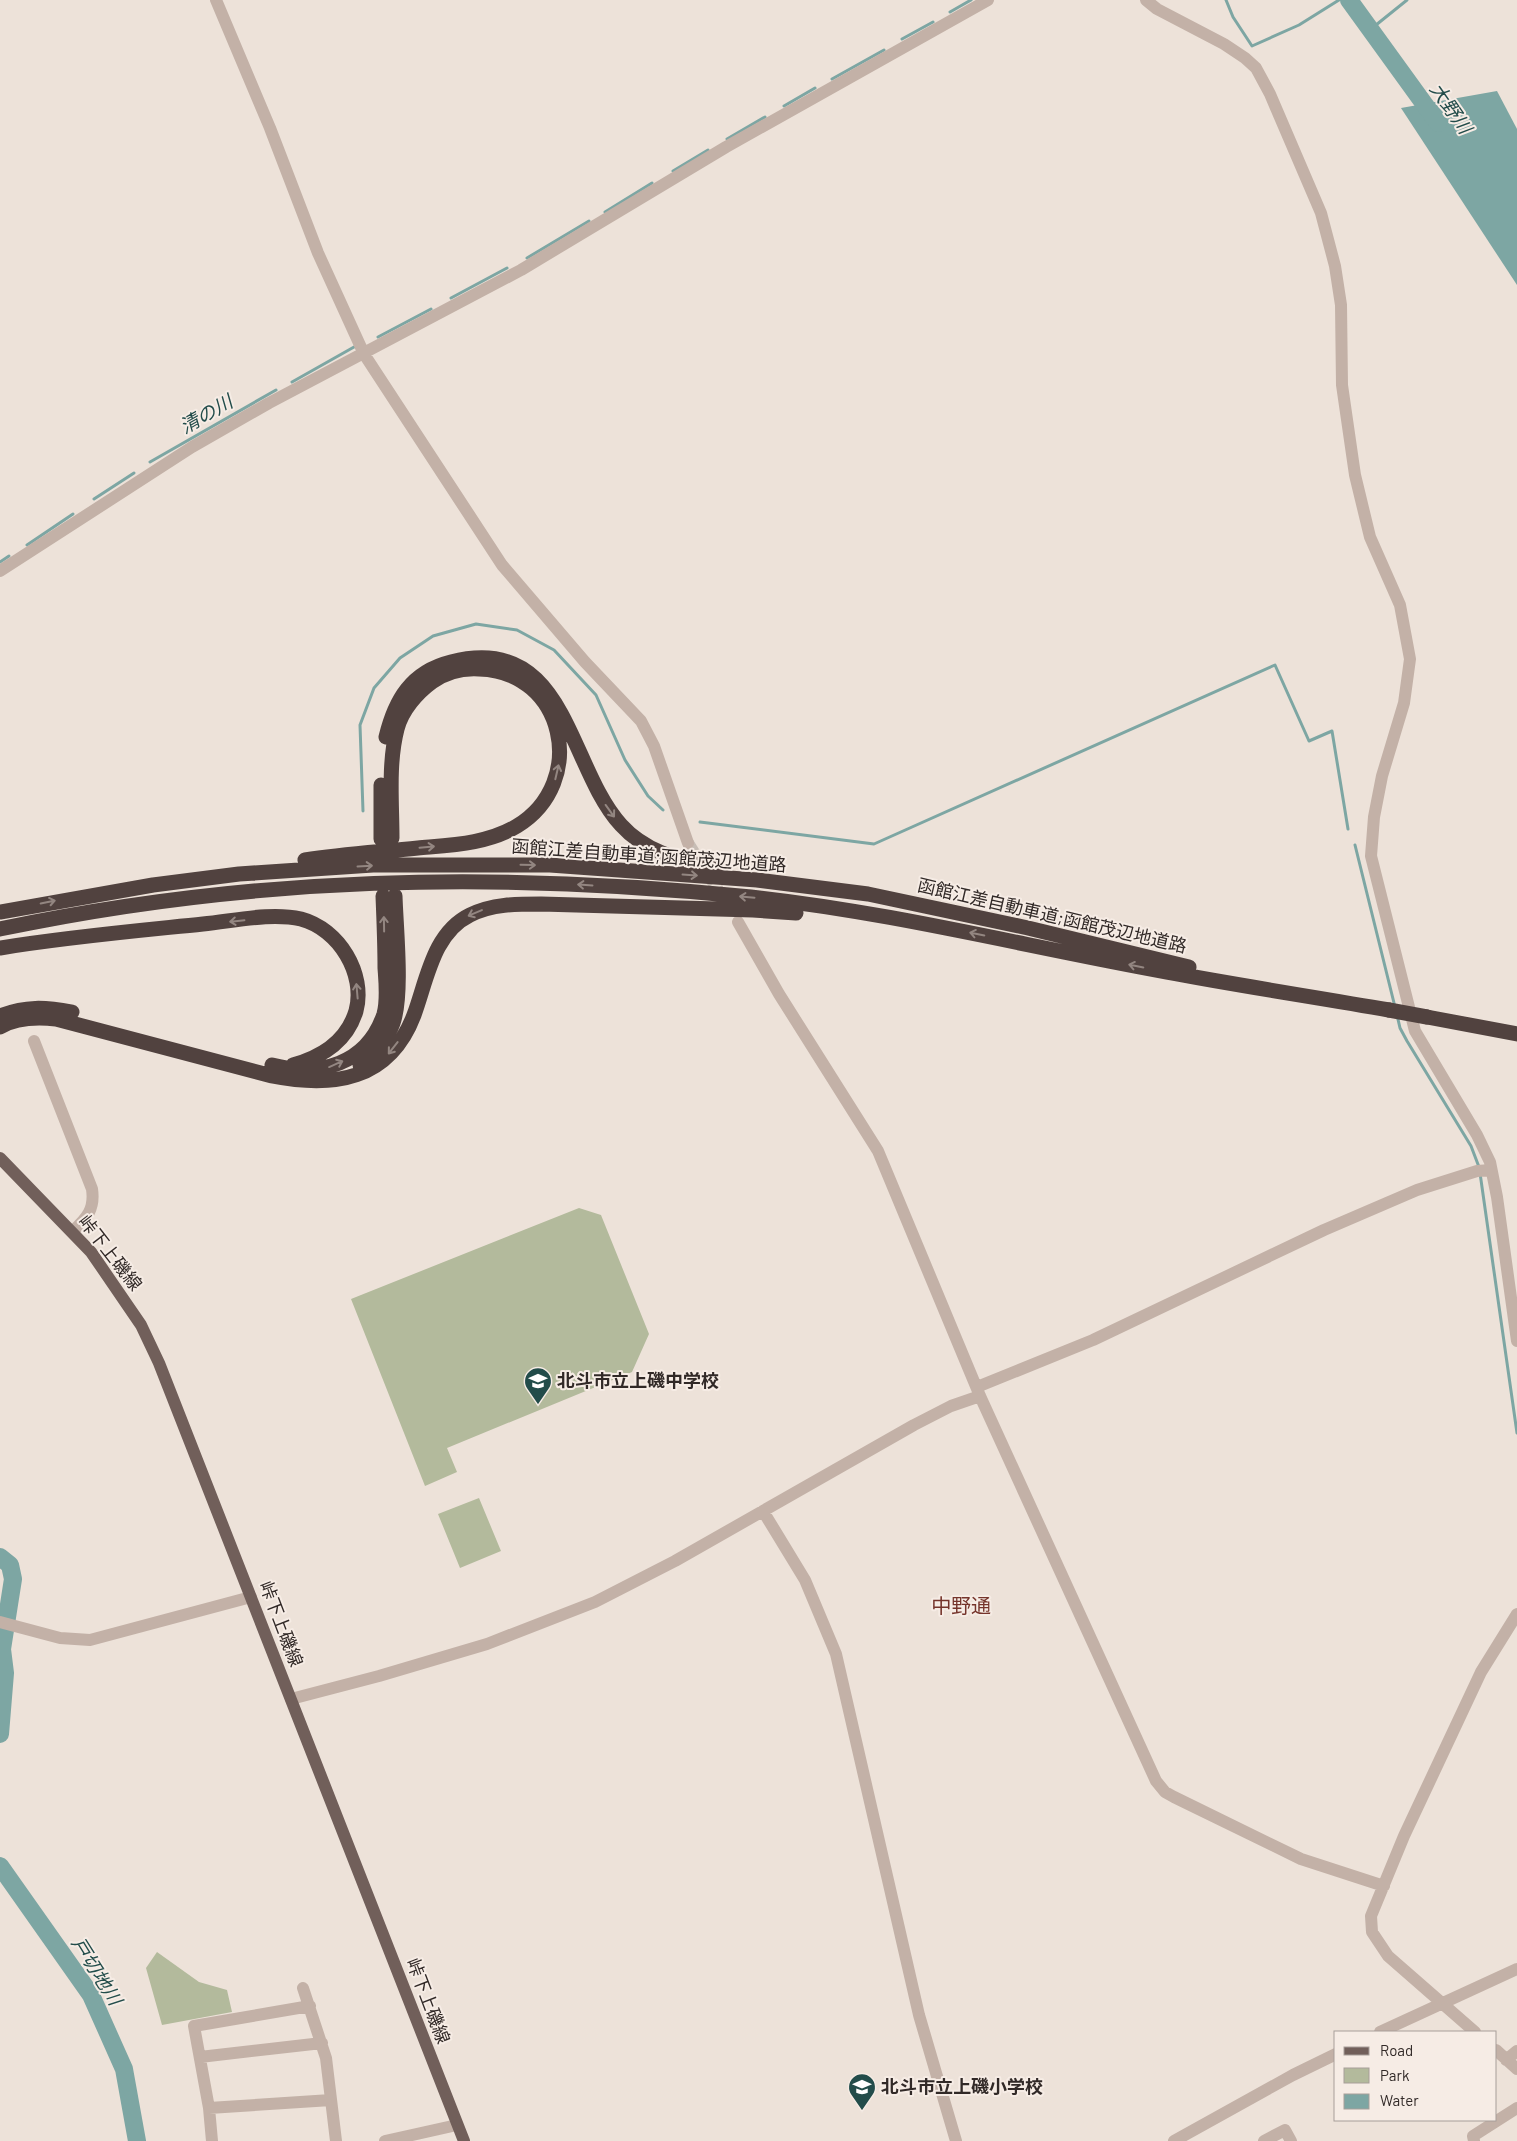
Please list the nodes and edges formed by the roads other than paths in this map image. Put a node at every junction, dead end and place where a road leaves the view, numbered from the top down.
1 (216, 0) edge
2 (988, 0) edge
3 (1146, 0) edge
4 (364, 354) junction
5 (0, 571) edge
6 (688, 843) tunnel mouth
7 (758, 880) junction
8 (153, 885) junction
9 (0, 912) edge
10 (738, 922) dead end
11 (925, 924) junction
12 (0, 929) edge
13 (0, 948) edge
14 (1288, 992) junction
15 (0, 1016) edge
16 (0, 1028) edge
17 (1517, 1034) edge
18 (34, 1041) dead end
19 (282, 1068) junction
20 (327, 1082) junction
21 (0, 1158) edge
22 (1484, 1170) junction
23 (73, 1231) junction
24 (1517, 1341) edge
25 (978, 1391) junction
26 (763, 1511) junction
27 (252, 1597) junction
28 (1517, 1614) edge
29 (0, 1622) edge
30 (291, 1698) junction
31 (1384, 1886) junction
32 (1517, 1969) edge
33 (303, 1988) dead end
34 (1443, 2003) junction
35 (310, 2006) junction
36 (1382, 2031) edge
37 (1474, 2031) edge
38 (322, 2043) junction
39 (1497, 2051) edge
40 (1517, 2051) edge
41 (1334, 2055) edge
42 (200, 2057) junction
43 (1506, 2060) junction
44 (1517, 2069) edge
45 (331, 2100) junction
46 (209, 2108) junction
47 (1517, 2108) edge
48 (1497, 2121) edge
49 (1497, 2121) edge
50 (457, 2125) junction
51 (418, 2138) edge
52 (1179, 2140) edge
53 (212, 2141) edge
54 (336, 2141) edge
55 (385, 2141) edge
56 (464, 2141) edge
57 (956, 2141) edge
58 (1264, 2141) edge
59 (1291, 2141) edge
60 (1474, 2141) edge

1 - 4 street
2 - 4 street
3 - 22 street
4 - 5 street
4 - 6 street
8 -> 7 highway, 函館江差自動車道;函館茂辺地道路
8 -> 7 highway
7 - 14 highway, 函館江差自動車道;函館茂辺地道路
9 -> 8 highway, 函館江差自動車道;函館茂辺地道路
10 - 25 street
11 -> 12 highway, 函館江差自動車道;函館茂辺地道路
14 -> 11 highway, 函館江差自動車道;函館茂辺地道路
11 -> 20 highway
19 -> 13 highway
14 - 17 highway, 函館江差自動車道;函館茂辺地道路, bridge
15 - 19 highway
16 - 20 highway
18 - 23 street
19 -> 20 highway
21 - 23 main road, 峠下上磯線
22 - 24 street
22 - 25 street
23 - 27 main road, 峠下上磯線
25 - 26 street
25 - 31 street
26 - 30 street
26 - 57 street
27 - 29 street
27 - 30 main road, 峠下上磯線
28 - 31 street
30 - 50 main road, 峠下上磯線
31 - 34 street
32 - 34 street
33 - 35 street
34 - 36 street
34 - 37 street
35 - 38 street
35 - 42 street
38 - 42 street
38 - 45 street
39 - 43 street
40 - 43 street
41 - 52 street
42 - 46 street
43 - 44 street
45 - 46 street
45 - 54 street
46 - 53 street
47 - 48 street
49 - 60 street
50 - 51 street
50 - 56 main road, 峠下上磯線
51 - 55 street
58 - 59 street

